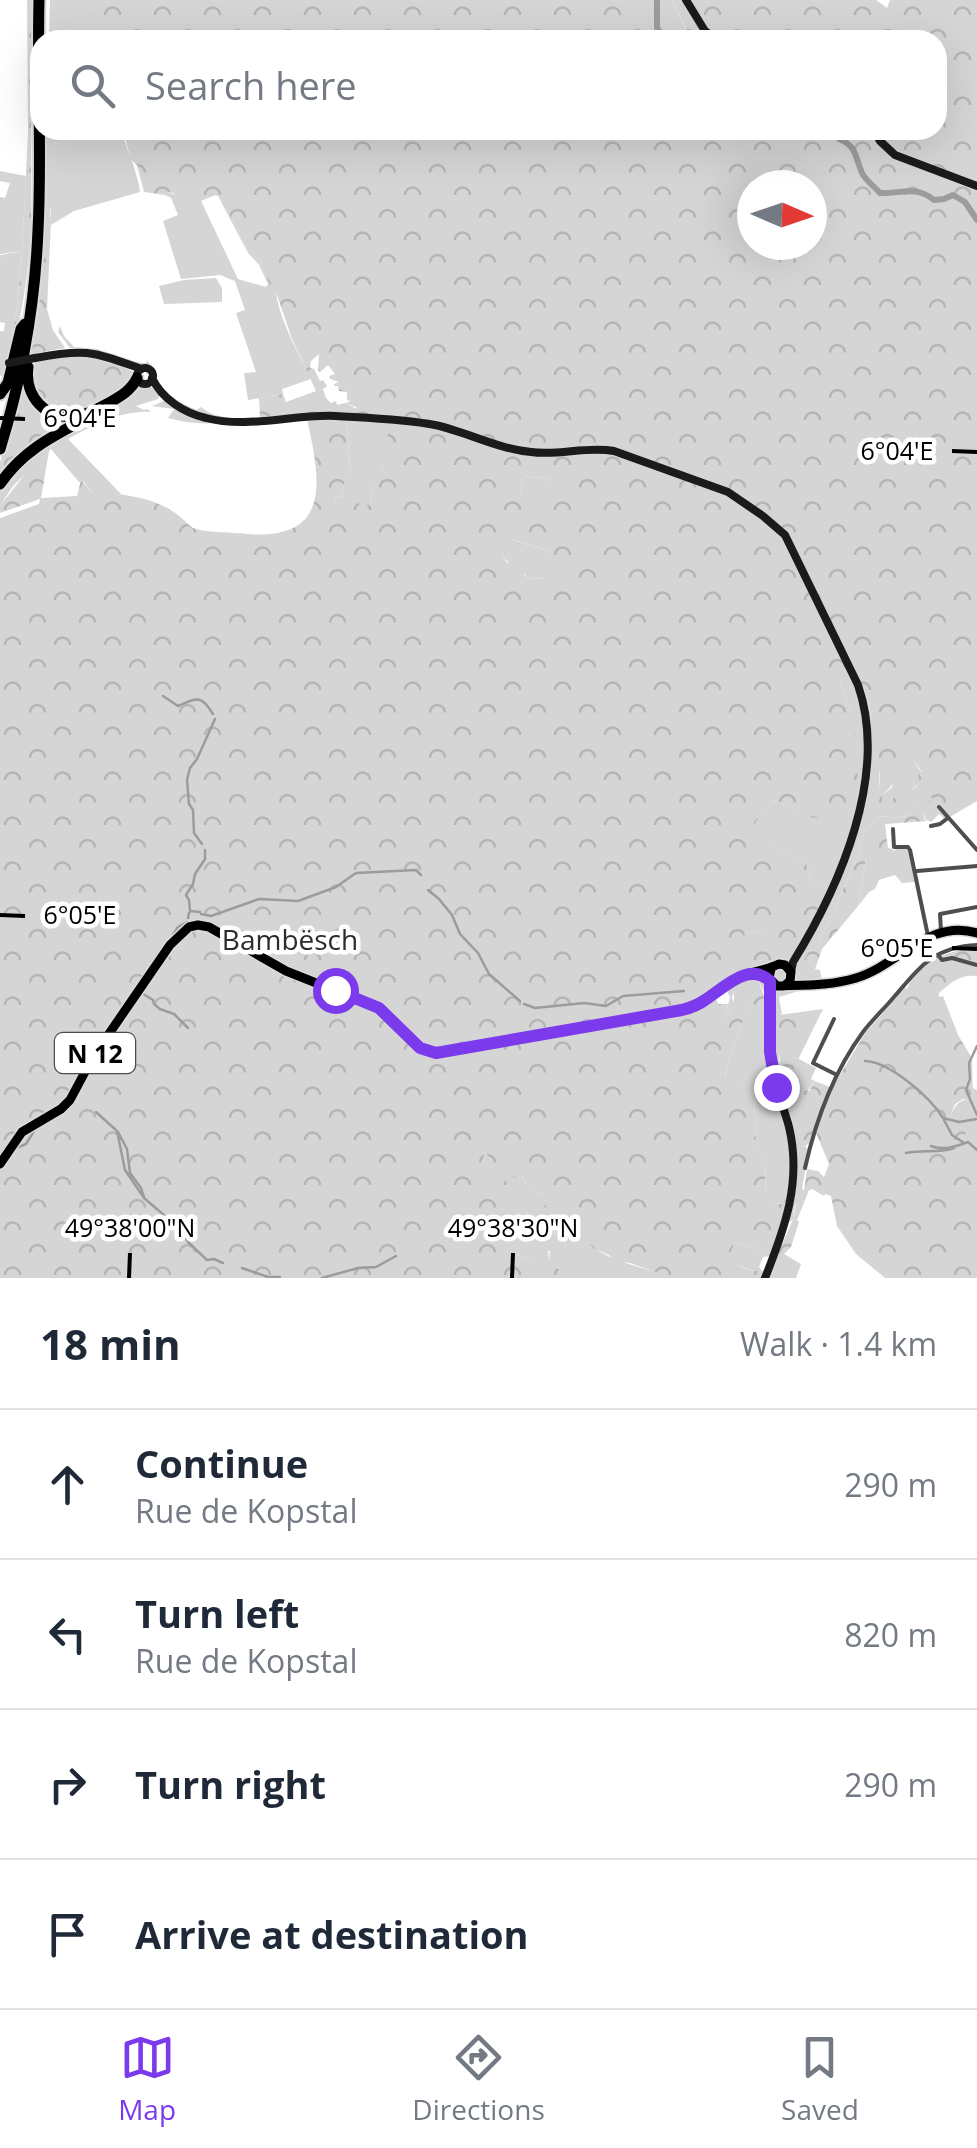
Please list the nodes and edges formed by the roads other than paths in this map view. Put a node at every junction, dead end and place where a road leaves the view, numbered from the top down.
1 (37, 0) edge
2 (686, 0) edge
3 (37, 30) edge
4 (37, 30) edge
5 (705, 30) edge
6 (36, 140) edge
7 (39, 140) edge
8 (879, 140) edge
9 (977, 186) edge
10 (32, 304) junction
11 (26, 324) junction
12 (4, 364) edge
13 (143, 378) junction
14 (0, 394) edge
15 (0, 435) edge
16 (0, 449) edge
17 (0, 484) edge
18 (939, 807) dead end
19 (948, 818) junction
20 (931, 826) dead end
21 (893, 829) dead end
22 (977, 850) edge
23 (977, 866) edge
24 (915, 872) junction
25 (977, 907) edge
26 (940, 931) junction
27 (977, 933) edge
28 (928, 936) junction
29 (804, 943) junction
30 (977, 945) edge
31 (938, 955) junction
32 (977, 966) edge
33 (791, 973) junction
34 (776, 977) junction
35 (805, 985) junction
36 (834, 1019) dead end
37 (837, 1075) junction
38 (0, 1164) edge
39 (805, 1168) dead end
40 (764, 1278) edge

1 - 3 highway
1 - 4 highway
2 - 5 main road
6 - 11 highway
7 - 10 highway
8 - 9 main road
10 - 13 highway
10 - 16 highway
11 - 14 highway
11 - 15 highway
12 - 13 main road, bridge
13 - 17 highway
13 - 29 main road
18 - 19 street
19 - 20 street
19 - 22 street
21 - 24 street
23 - 24 street
24 - 28 street
25 - 26 street
26 - 27 main road, N 12
26 - 28 main road, N 12
28 - 35 main road, N 12
29 - 33 main road
29 - 34 main road
30 - 31 street
31 - 32 street
31 - 37 street
33 - 34 main road
33 - 34 main road
33 - 35 main road
34 - 35 main road, N 12
34 - 38 main road, N 12
34 - 40 main road
36 - 37 street
37 - 39 street

